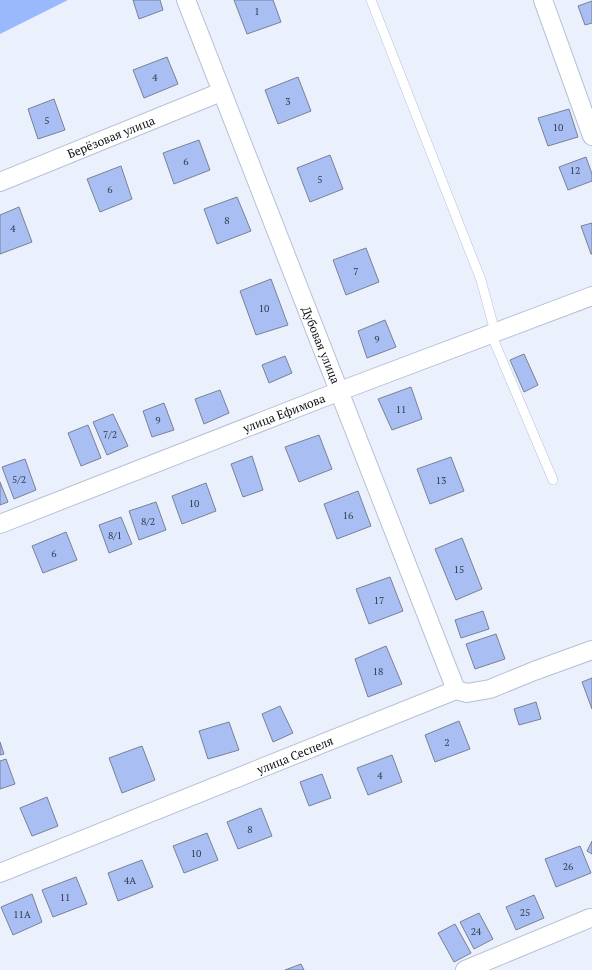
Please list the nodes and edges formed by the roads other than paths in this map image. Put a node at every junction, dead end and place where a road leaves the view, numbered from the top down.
1 (186, 0) edge
2 (371, 0) edge
3 (543, 0) edge
4 (221, 92) junction
5 (592, 136) edge
6 (0, 182) edge
7 (592, 296) edge
8 (493, 333) junction
9 (340, 391) junction
10 (553, 480) dead end
11 (0, 524) edge
12 (592, 650) edge
13 (456, 690) junction
14 (0, 873) edge
15 (590, 918) dead end
16 (465, 970) edge

1 - 4 street, Дубовая улица
2 - 8 lane
3 - 5 street
4 - 6 street, Берёзовая улица
4 - 9 street, Дубовая улица
7 - 8 street, улица Ефимова
8 - 9 street, улица Ефимова
8 - 10 lane
9 - 11 street, улица Ефимова
9 - 13 street, Дубовая улица
12 - 13 street, улица Сеспеля
13 - 14 street, улица Сеспеля
15 - 16 street

